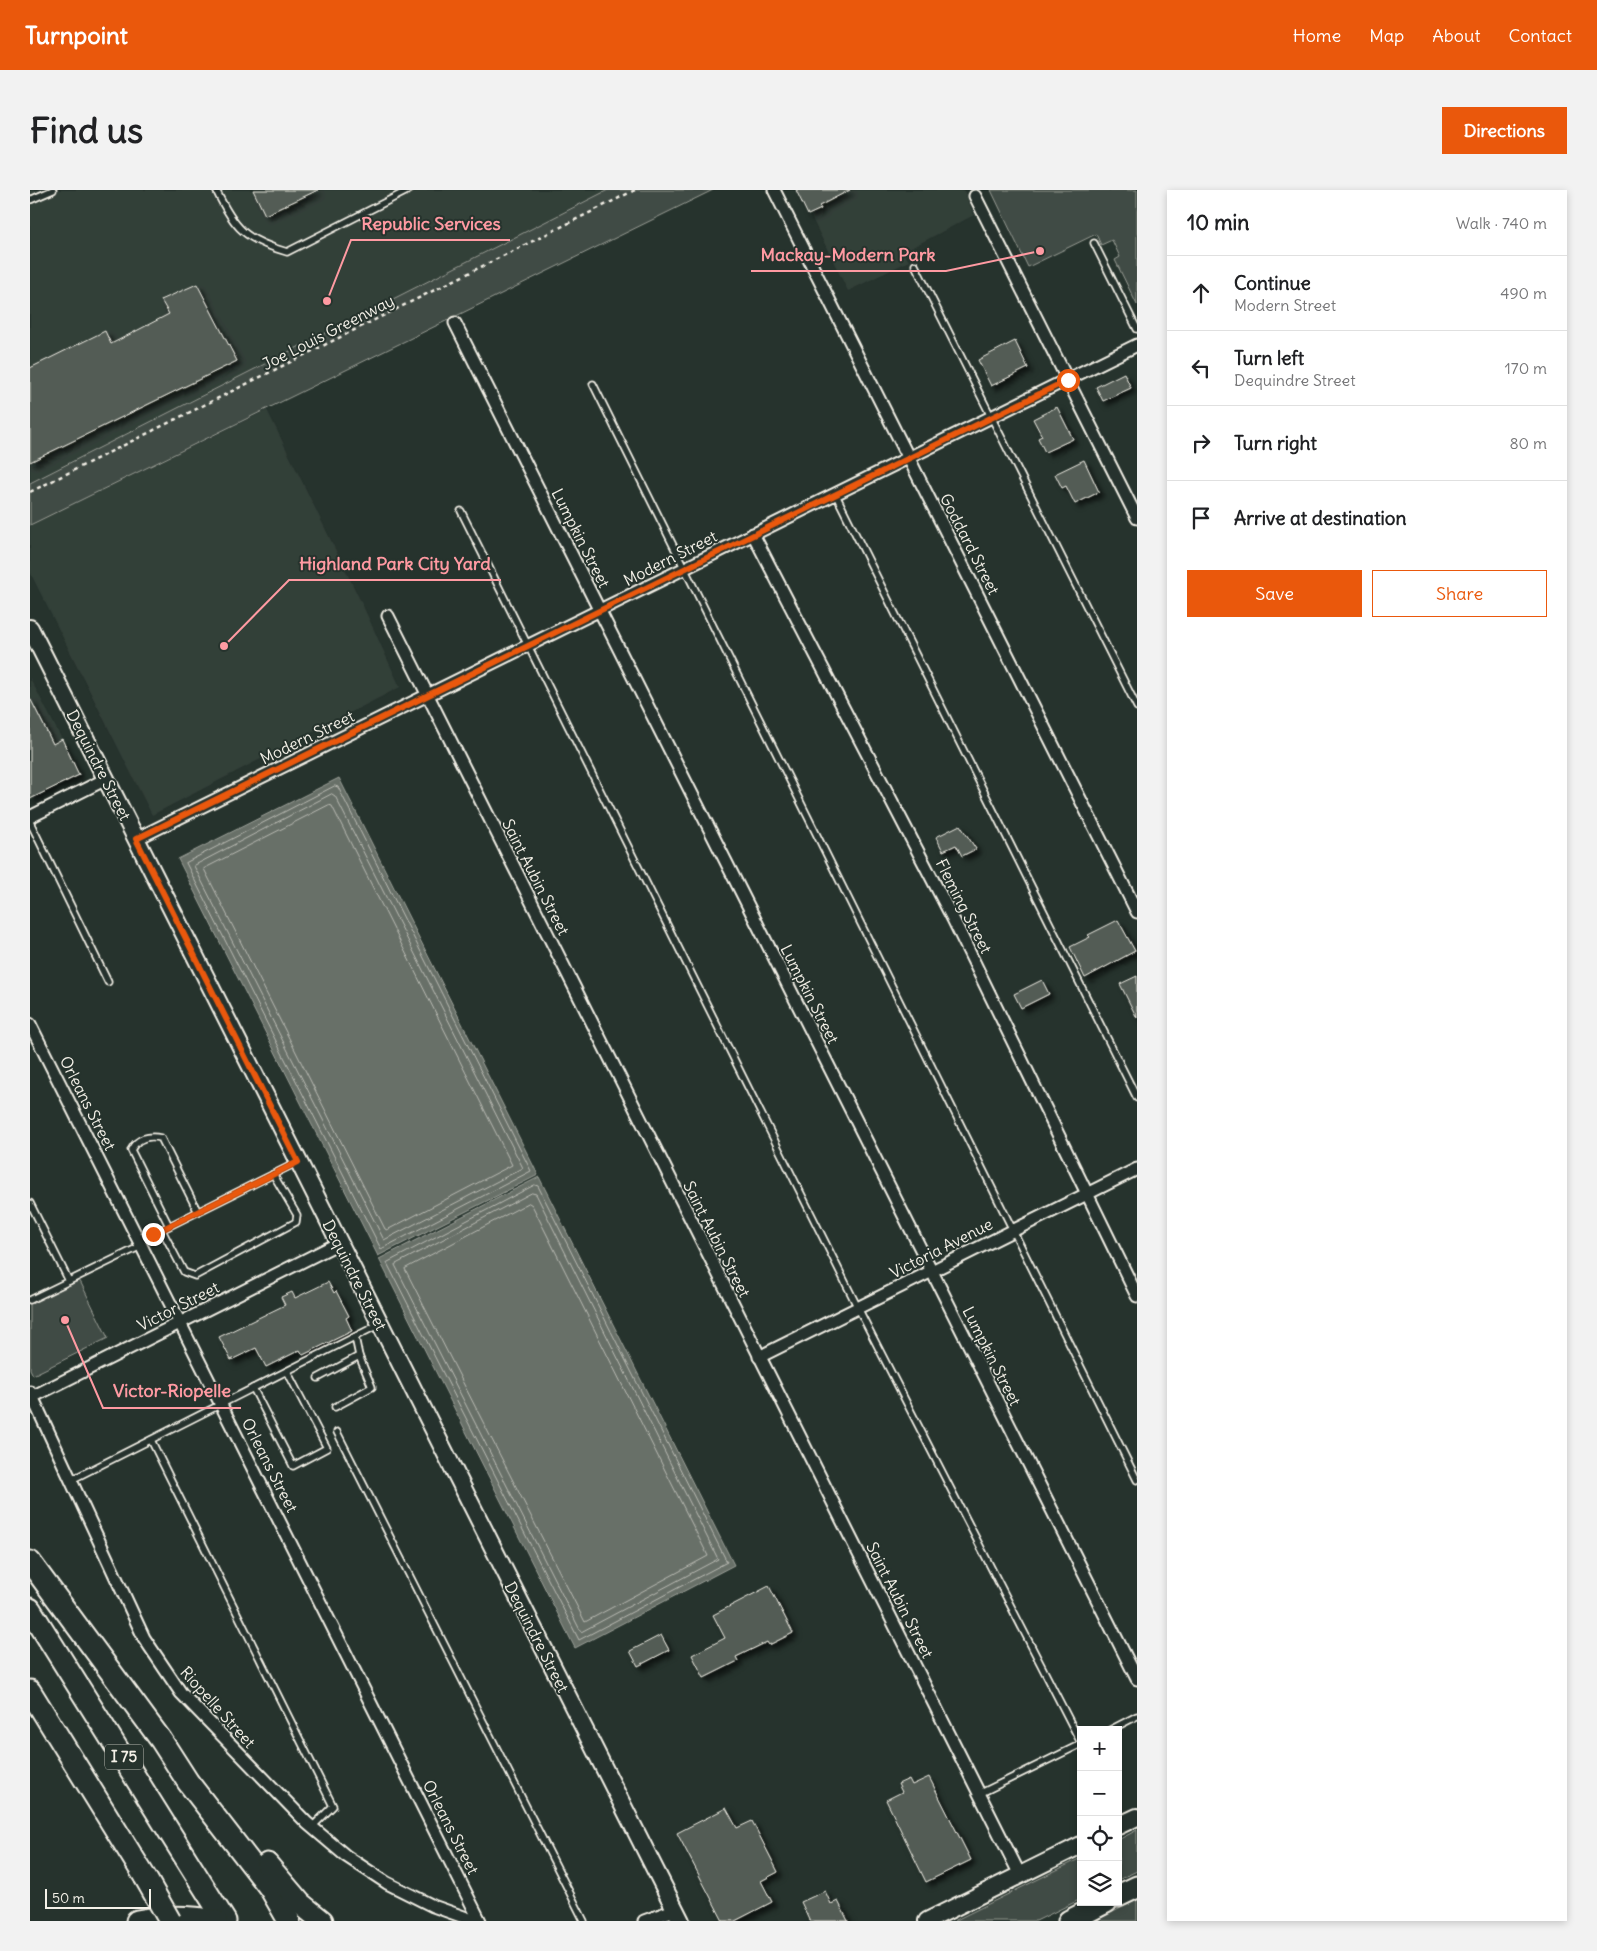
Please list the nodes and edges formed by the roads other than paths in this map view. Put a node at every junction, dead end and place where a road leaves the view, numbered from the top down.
1 (53, 190) edge
2 (216, 190) edge
3 (410, 190) edge
4 (774, 190) edge
5 (975, 196) dead end
6 (30, 200) edge
7 (1094, 243) dead end
8 (915, 265) dead end
9 (455, 323) dead end
10 (1137, 329) edge
11 (1137, 345) edge
12 (1068, 380) junction
13 (593, 384) dead end
14 (991, 417) junction
15 (908, 457) junction
16 (835, 493) junction
17 (462, 511) dead end
18 (1137, 518) edge
19 (754, 534) junction
20 (685, 568) junction
21 (600, 611) junction
22 (388, 616) dead end
23 (30, 628) edge
24 (528, 646) junction
25 (427, 696) junction
26 (1137, 707) edge
27 (106, 779) junction
28 (30, 817) edge
29 (30, 822) edge
30 (136, 839) junction
31 (1137, 912) edge
32 (108, 982) dead end
33 (30, 1024) edge
34 (1137, 1098) edge
35 (298, 1162) junction
36 (1137, 1169) edge
37 (273, 1174) junction
38 (1086, 1194) junction
39 (30, 1204) edge
40 (198, 1212) junction
41 (169, 1226) junction
42 (162, 1230) junction
43 (1013, 1230) junction
44 (140, 1243) junction
45 (339, 1243) junction
46 (932, 1271) junction
47 (69, 1281) junction
48 (1137, 1296) edge
49 (30, 1300) edge
50 (858, 1308) junction
51 (180, 1323) junction
52 (380, 1324) junction
53 (355, 1337) junction
54 (359, 1356) junction
55 (759, 1357) junction
56 (287, 1371) junction
57 (318, 1378) dead end
58 (254, 1388) junction
59 (31, 1395) edge
60 (221, 1404) junction
61 (335, 1407) dead end
62 (337, 1432) dead end
63 (151, 1440) junction
64 (71, 1480) junction
65 (1137, 1480) edge
66 (30, 1562) edge
67 (30, 1609) edge
68 (1137, 1680) edge
69 (30, 1691) edge
70 (1137, 1716) edge
71 (1118, 1726) edge
72 (1077, 1736) edge
73 (161, 1740) junction
74 (1077, 1746) edge
75 (979, 1794) junction
76 (1137, 1817) edge
77 (1122, 1824) edge
78 (312, 1828) junction
79 (1077, 1847) edge
80 (1020, 1875) junction
81 (1137, 1887) edge
82 (1122, 1894) edge
83 (1098, 1906) edge
84 (678, 1915) edge
85 (219, 1916) edge
86 (137, 1921) edge
87 (170, 1921) edge
88 (289, 1921) edge
89 (322, 1921) edge
90 (475, 1921) edge
91 (480, 1921) edge
92 (584, 1921) edge
93 (644, 1921) edge
94 (927, 1921) edge
95 (1069, 1921) edge

1 - 6 lane
2 - 3 lane
4 - 15 street, Goddard Street
5 - 12 street
7 - 10 lane
8 - 14 lane
9 - 21 street, Lumpkin Street
11 - 12 street, Modern Street
12 - 14 street, Modern Street
12 - 18 street
13 - 20 lane
14 - 15 street, Modern Street
14 - 26 lane
15 - 16 street, Modern Street
15 - 31 street, Goddard Street
16 - 19 street, Modern Street
16 - 34 lane
17 - 24 lane
19 - 20 street, Modern Street
19 - 38 street, Fleming Street
20 - 21 street, Modern Street
20 - 43 lane
21 - 24 street, Modern Street
21 - 46 street, Lumpkin Street
22 - 25 street, Saint Aubin Street
23 - 27 street, Dequindre Street
24 - 25 street, Modern Street
24 - 50 lane
25 - 30 street, Modern Street
25 - 55 street, Saint Aubin Street
27 - 28 street
27 - 30 street, Dequindre Street
29 - 32 lane
30 - 35 street, Dequindre Street
33 - 44 street, Orleans Street
35 - 37 lane
35 - 45 street, Dequindre Street
36 - 38 street, Victoria Avenue
37 - 40 lane
37 - 42 lane
38 - 43 street, Victoria Avenue
38 - 48 street, Fleming Street
39 - 47 lane
40 - 41 lane
40 - 41 lane
41 - 42 lane
42 - 44 lane
43 - 46 street, Victoria Avenue
43 - 65 lane
44 - 47 lane
44 - 51 street, Orleans Street
45 - 51 street, Victor Street
45 - 52 street, Dequindre Street
46 - 50 street, Victoria Avenue
46 - 68 street, Lumpkin Street
47 - 49 lane
50 - 55 street, Victoria Avenue
50 - 72 lane
51 - 59 street, Victor Street
51 - 60 street, Orleans Street
52 - 53 lane
52 - 84 street, Dequindre Street
53 - 54 lane
53 - 56 lane
54 - 57 lane
54 - 61 lane
55 - 75 street, Saint Aubin Street
56 - 58 lane
56 - 58 lane
58 - 60 lane
59 - 64 street, Riopelle Street
60 - 63 lane
60 - 91 street, Orleans Street
62 - 92 lane
63 - 64 lane
63 - 78 lane
64 - 78 street, Riopelle Street
66 - 73 highway
67 - 85 highway, I 75
69 - 87 highway, I 75, bridge
70 - 71 lane
73 - 88 highway
73 - 89 highway
74 - 75 lane
75 - 80 street, Saint Aubin Street
76 - 77 street
78 - 90 street, Riopelle Street
79 - 80 street
80 - 94 street
81 - 82 highway
83 - 95 highway
84 - 93 street
85 - 86 highway

